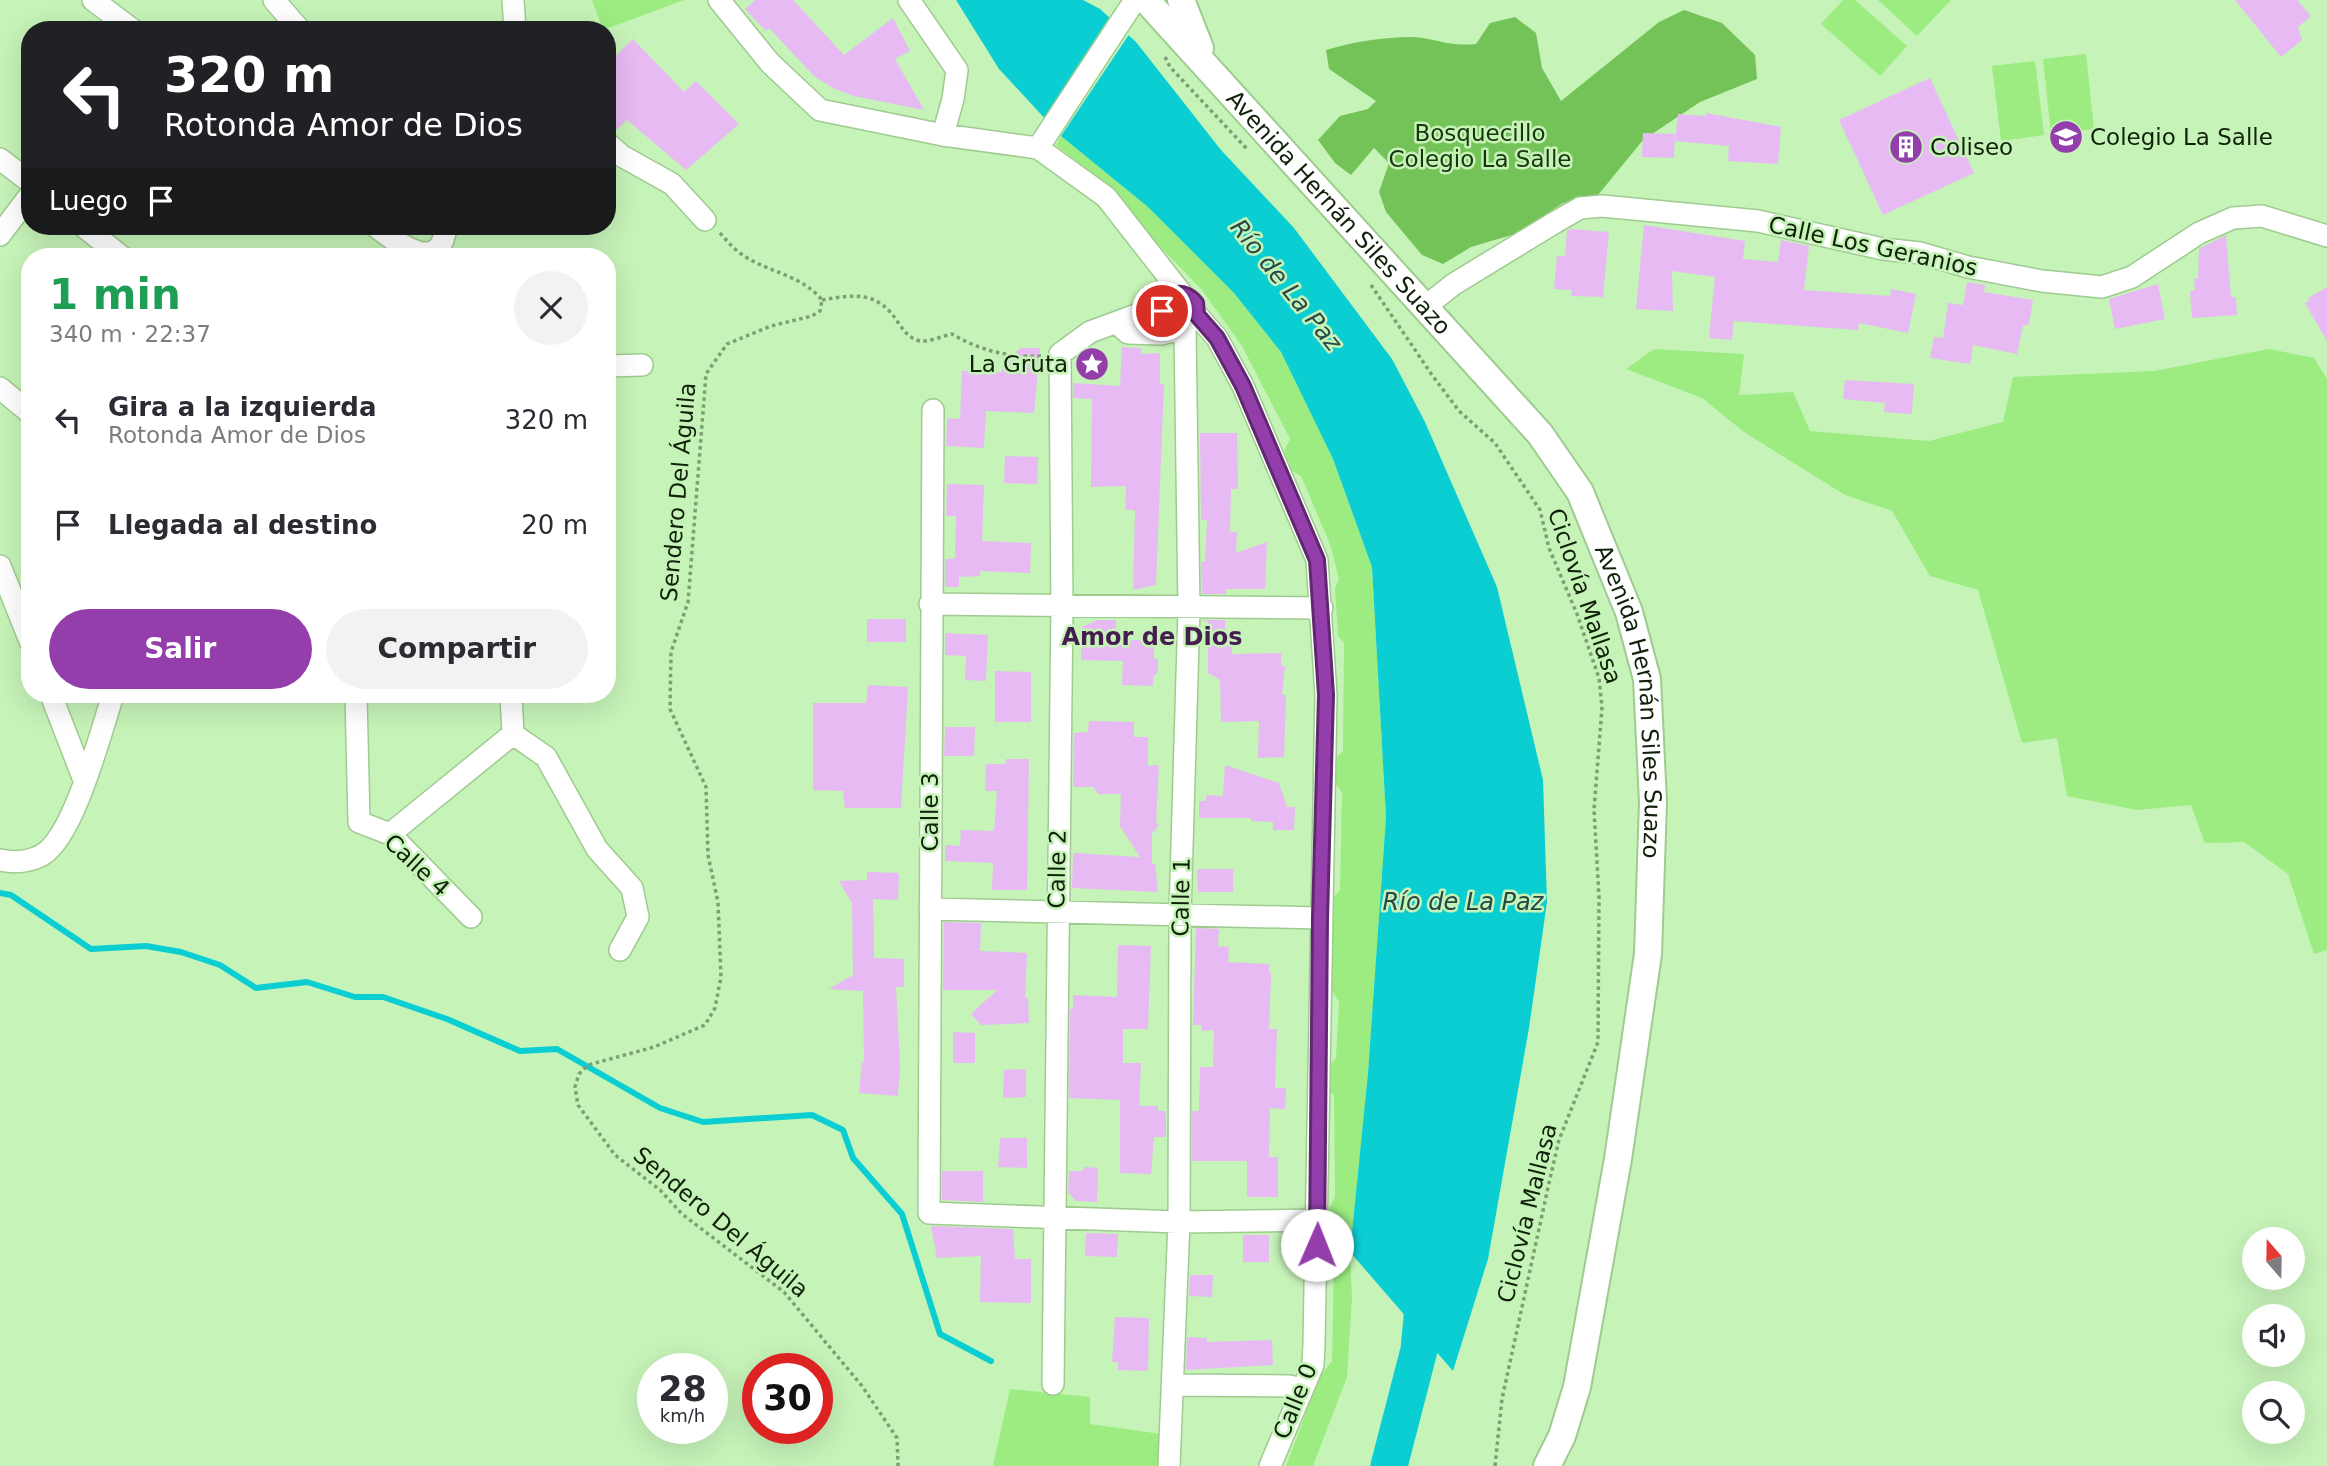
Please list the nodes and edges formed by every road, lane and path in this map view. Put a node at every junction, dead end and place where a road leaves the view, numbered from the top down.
1 (93, 0) edge
2 (274, 0) edge
3 (513, 0) edge
4 (719, 0) edge
5 (909, 0) edge
6 (1181, 0) edge
7 (1136, 4) edge
8 (121, 21) edge
9 (292, 21) edge
10 (514, 21) edge
11 (1159, 46) dead end
12 (1210, 69) junction
13 (943, 135) junction
14 (1038, 148) junction
15 (1248, 150) dead end
16 (616, 151) edge
17 (0, 159) edge
18 (21, 175) edge
19 (21, 207) edge
20 (705, 219) joint
21 (0, 235) edge
22 (94, 235) edge
23 (388, 235) edge
24 (2327, 236) edge
25 (111, 248) edge
26 (408, 248) edge
27 (1368, 282) dead end
28 (822, 300) junction
29 (1170, 300) junction
30 (1426, 306) junction
31 (1118, 324) junction
32 (1187, 324) junction
33 (1060, 354) junction
34 (642, 365) dead end
35 (616, 366) edge
36 (0, 388) edge
37 (21, 405) edge
38 (933, 410) dead end
39 (0, 566) edge
40 (930, 604) junction
41 (1062, 606) junction
42 (1322, 608) junction
43 (1188, 609) junction
44 (21, 618) edge
45 (54, 703) edge
46 (110, 703) edge
47 (356, 703) edge
48 (511, 703) edge
49 (513, 734) junction
50 (85, 780) junction
51 (390, 834) junction
52 (0, 860) edge
53 (929, 909) junction
54 (1056, 912) junction
55 (1180, 914) junction
56 (471, 917) dead end
57 (1320, 918) junction
58 (620, 950) dead end
59 (1052, 1217) junction
60 (1318, 1220) junction
61 (1179, 1222) junction
62 (1053, 1384) dead end
63 (1173, 1385) junction
64 (1301, 1389) junction
65 (898, 1466) edge
66 (1169, 1466) edge
67 (1270, 1466) edge
68 (1495, 1466) edge
69 (1547, 1466) edge

1 - 8 street
2 - 9 street
3 - 10 street
4 - 13 street
5 - 13 street
6 - 12 main road, Avenida Hernán Siles Suazo
7 - 12 main road, Avenida Hernán Siles Suazo
7 - 14 street
11 - 15 path
12 - 30 main road, Avenida Hernán Siles Suazo
13 - 14 street
14 - 29 street
16 - 20 street
17 - 18 street
19 - 21 street
20 - 28 path
22 - 25 street
23 - 26 street
24 - 30 street, Calle Los Geranios
27 - 68 path, Ciclovía Mallasa
28 - 33 path
28 - 65 path, Sendero Del Águila
29 - 31 street
29 - 32 street
29 - 32 street
30 - 69 main road, Avenida Hernán Siles Suazo
31 - 32 street
31 - 33 street
32 - 42 street, Calle 0
32 - 43 street, Calle 1
33 - 41 street, Calle 2
34 - 35 street
36 - 37 street
38 - 40 street, Calle 3
39 - 44 street
40 - 41 street
40 - 53 street, Calle 3
41 - 43 street
41 - 54 street, Calle 2
42 - 43 street
42 - 57 street, Calle 0
43 - 55 street, Calle 1
45 - 50 street
46 - 50 street
47 - 51 street, Calle 4
48 - 49 street
49 - 51 street
49 - 58 street
50 - 52 street
51 - 56 street, Calle 4
53 - 54 street
53 - 59 street, Calle 3
54 - 55 street
54 - 59 street, Calle 2
55 - 57 street
55 - 61 street, Calle 1
57 - 60 street, Calle 0
59 - 61 street
59 - 62 street, Calle 2
60 - 61 street
60 - 64 street, Calle 0
61 - 63 street, Calle 1
63 - 64 street
63 - 66 street, Calle 1
64 - 67 street, Calle 0

